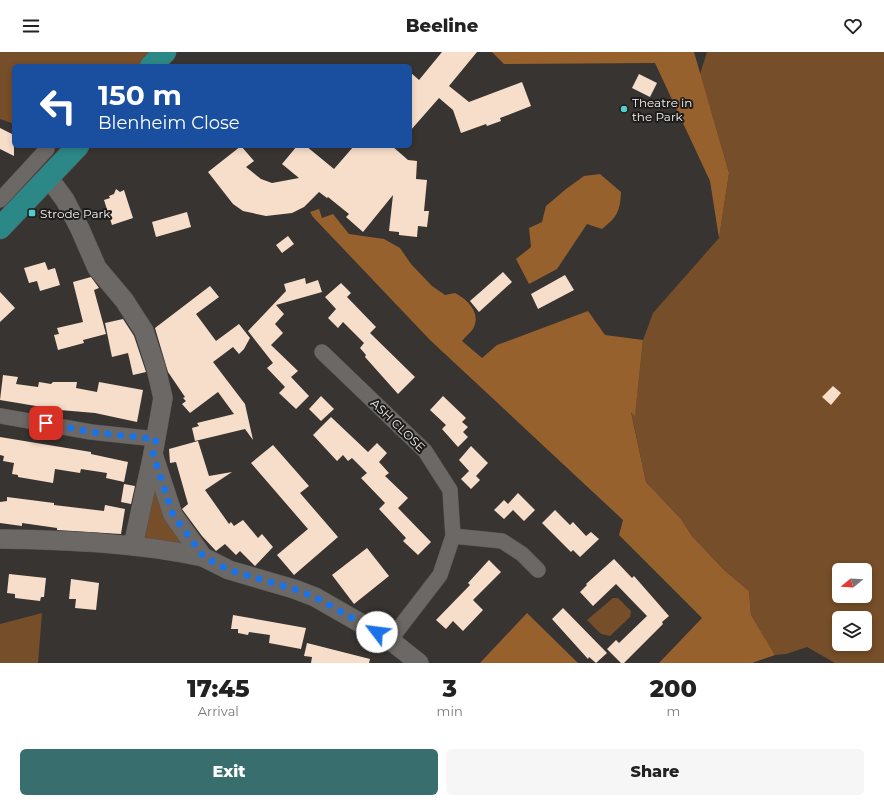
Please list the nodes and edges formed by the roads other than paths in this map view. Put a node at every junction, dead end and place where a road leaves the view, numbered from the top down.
1 (165, 52) edge
2 (153, 64) edge
3 (74, 148) edge
4 (47, 149) dead end
5 (33, 168) junction
6 (0, 200) edge
7 (0, 228) edge
8 (322, 352) dead end
9 (0, 416) edge
10 (154, 447) junction
11 (454, 536) junction
12 (0, 539) edge
13 (133, 546) junction
14 (204, 557) junction
15 (538, 570) dead end
16 (390, 640) junction
17 (419, 663) edge

1 - 2 main road
3 - 5 main road
4 - 5 street
5 - 6 street
5 - 7 main road
5 - 10 street
8 - 11 street, ASH CLOSE
9 - 10 street
10 - 13 street
10 - 14 street
11 - 15 street
11 - 16 street, ASH CLOSE
12 - 13 street
13 - 14 street
14 - 16 street
16 - 17 street

